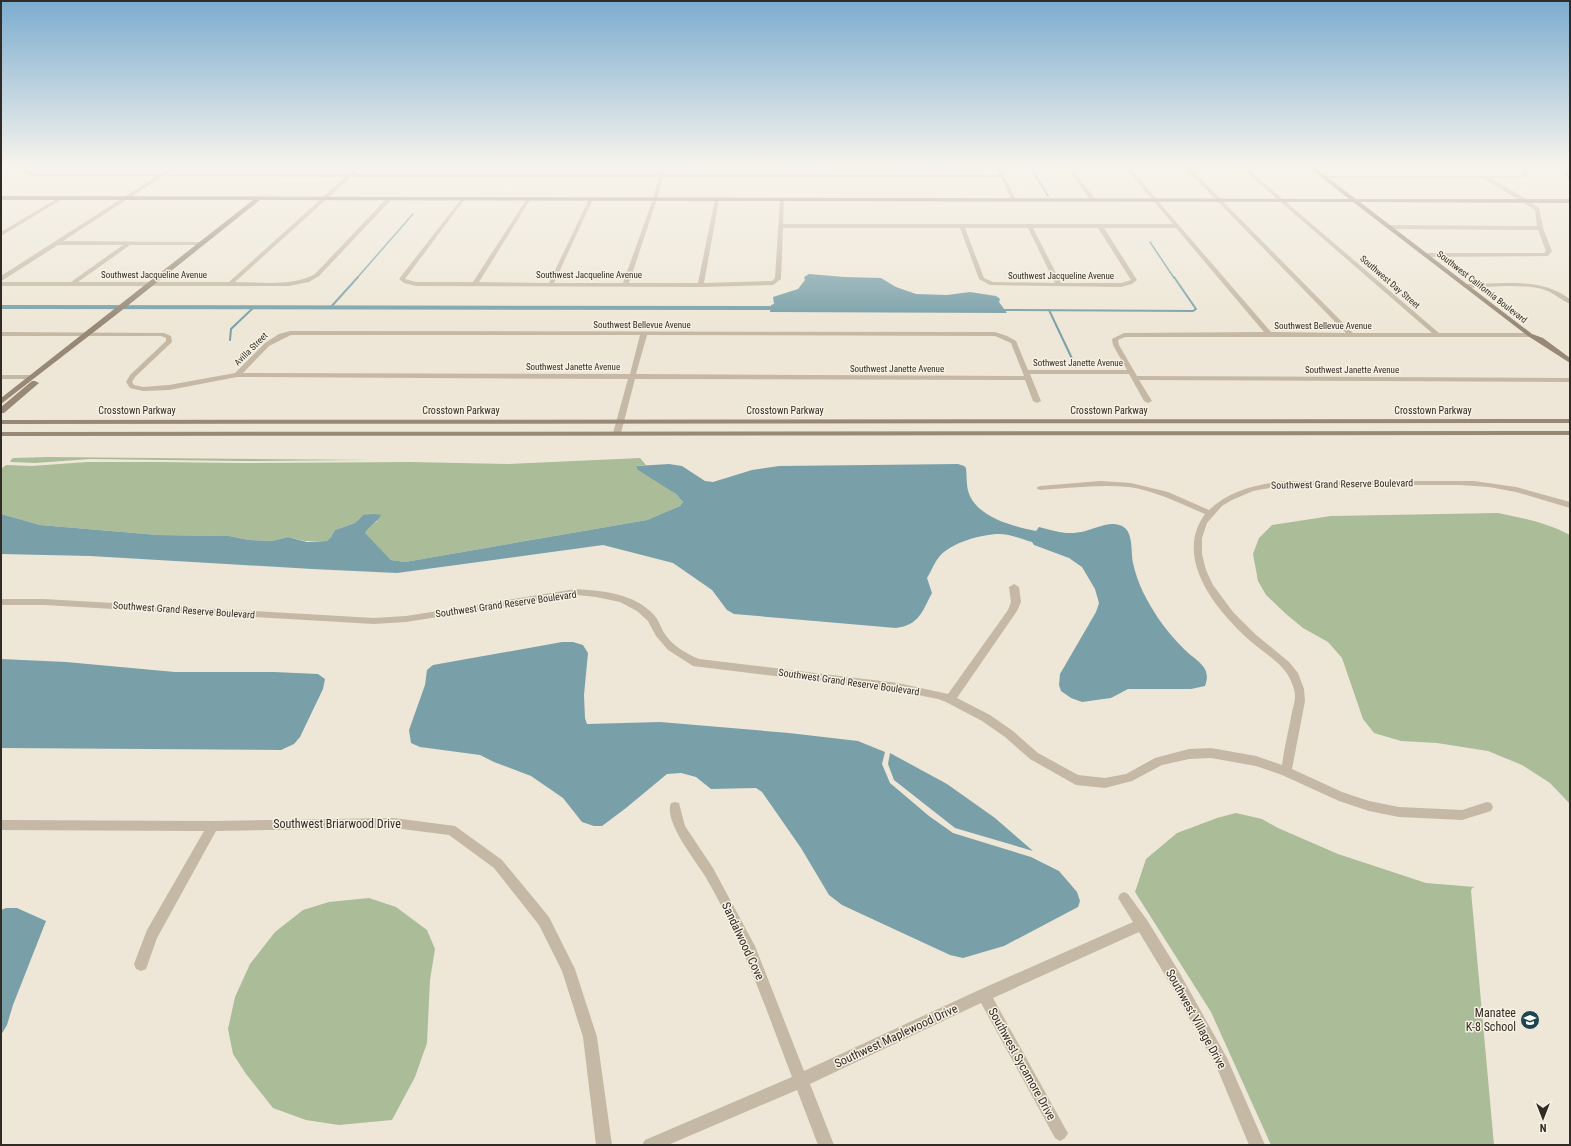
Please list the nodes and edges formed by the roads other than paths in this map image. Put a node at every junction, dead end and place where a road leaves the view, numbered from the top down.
1 (27, 218) edge
2 (95, 218) edge
3 (234, 218) edge
4 (302, 218) edge
5 (371, 218) edge
6 (447, 218) edge
7 (516, 218) edge
8 (582, 218) edge
9 (648, 218) edge
10 (714, 218) edge
11 (781, 218) edge
12 (1171, 218) edge
13 (1235, 218) edge
14 (1302, 218) edge
15 (1378, 218) edge
16 (1538, 218) edge
17 (781, 226) junction
18 (962, 226) junction
19 (1030, 226) junction
20 (1100, 226) junction
21 (1177, 226) junction
22 (1389, 227) junction
23 (1540, 228) junction
24 (1, 234) edge
25 (57, 243) junction
26 (128, 244) junction
27 (202, 244) junction
28 (1425, 255) junction
29 (1, 279) edge
30 (1, 284) edge
31 (72, 284) junction
32 (152, 284) junction
33 (230, 284) junction
34 (475, 284) junction
35 (551, 284) junction
36 (626, 284) junction
37 (701, 285) junction
38 (1059, 285) junction
39 (1466, 286) junction
40 (1570, 302) edge
41 (1, 334) edge
42 (90, 334) junction
43 (644, 334) junction
44 (1268, 334) junction
45 (1352, 335) junction
46 (1438, 335) junction
47 (1530, 335) junction
48 (278, 336) joint
49 (1570, 361) edge
50 (1570, 368) edge
51 (1027, 375) junction
52 (1132, 375) junction
53 (238, 376) junction
54 (1, 377) edge
55 (632, 377) junction
56 (31, 378) junction
57 (1570, 380) edge
58 (1037, 401) dead end
59 (1148, 401) dead end
60 (1, 402) edge
61 (1, 411) edge
62 (620, 421) junction
63 (1570, 421) edge
64 (1, 422) edge
65 (1, 434) edge
66 (617, 434) junction
67 (1570, 434) edge
68 (1040, 488) dead end
69 (1570, 505) edge
70 (1209, 513) junction
71 (1014, 587) dead end
72 (1, 602) edge
73 (950, 699) junction
74 (1286, 771) junction
75 (675, 807) dead end
76 (1487, 807) dead end
77 (1, 825) edge
78 (213, 826) junction
79 (1124, 898) dead end
80 (1142, 924) junction
81 (142, 964) dead end
82 (984, 995) junction
83 (800, 1081) junction
84 (1060, 1133) dead end
85 (604, 1145) edge
86 (650, 1145) edge
87 (826, 1145) edge
88 (1257, 1145) edge

1 - 24 street
2 - 25 street
3 - 27 street
4 - 33 street
5 - 33 street, Southwest Jacqueline Avenue
6 - 34 street, Southwest Jacqueline Avenue
7 - 34 street
8 - 35 street
9 - 36 street
10 - 37 street
11 - 17 street
12 - 21 street
13 - 45 street
14 - 46 street, Southwest Day Street
15 - 22 street, Southwest California Boulevard
16 - 23 street
17 - 18 street
17 - 37 street, Southwest Jacqueline Avenue
18 - 19 street
18 - 38 street, Southwest Jacqueline Avenue
19 - 20 street
19 - 38 street
20 - 21 street
20 - 38 street, Southwest Jacqueline Avenue
21 - 44 street
22 - 23 street
22 - 28 street, Southwest California Boulevard
23 - 28 street
25 - 26 street
25 - 29 street
26 - 27 street
26 - 31 street
27 - 32 street
28 - 39 street, Southwest California Boulevard
30 - 31 street, Southwest Jacqueline Avenue
31 - 32 street, Southwest Jacqueline Avenue
32 - 33 street, Southwest Jacqueline Avenue
32 - 42 street
34 - 35 street, Southwest Jacqueline Avenue
35 - 36 street, Southwest Jacqueline Avenue
36 - 37 street, Southwest Jacqueline Avenue
39 - 40 street
39 - 47 street, Southwest California Boulevard
41 - 42 street
42 - 53 street, Southwest Janette Avenue
42 - 56 street
42 - 61 street
43 - 48 street, Southwest Bellevue Avenue
43 - 51 street, Southwest Bellevue Avenue
43 - 55 street
44 - 45 street, Southwest Bellevue Avenue
44 - 52 street, Southwest Bellevue Avenue
45 - 46 street, Southwest Bellevue Avenue
46 - 47 street, Southwest Bellevue Avenue
47 - 49 street, Southwest California Boulevard
47 - 50 street, Southwest California Boulevard
48 - 53 street, Avilla Street
51 - 52 street, Sothwest Janette Avenue
51 - 55 street, Southwest Janette Avenue
51 - 58 street
52 - 57 street, Southwest Janette Avenue
52 - 59 street
53 - 55 street, Southwest Janette Avenue
54 - 56 street
55 - 62 street
56 - 60 street
62 - 63 street, Crosstown Parkway
62 - 64 street, Crosstown Parkway
62 - 66 street
65 - 66 street
66 - 67 street
68 - 70 street
69 - 70 street, Southwest Grand Reserve Boulevard
70 - 74 street, Southwest Grand Reserve Boulevard
71 - 73 street
72 - 73 street, Southwest Grand Reserve Boulevard
73 - 74 street, Southwest Grand Reserve Boulevard
74 - 76 street
75 - 83 street, Sandalwood Cove
77 - 78 street, Southwest Briarwood Drive
78 - 81 street
78 - 85 street, Southwest Briarwood Drive
79 - 80 street, Southwest Village Drive
80 - 82 street, Southwest Maplewood Drive
80 - 88 street, Southwest Village Drive
82 - 83 street, Southwest Maplewood Drive
82 - 84 street, Southwest Sycamore Drive
83 - 86 street, Southwest Maplewood Drive
83 - 87 street, Sandalwood Cove

